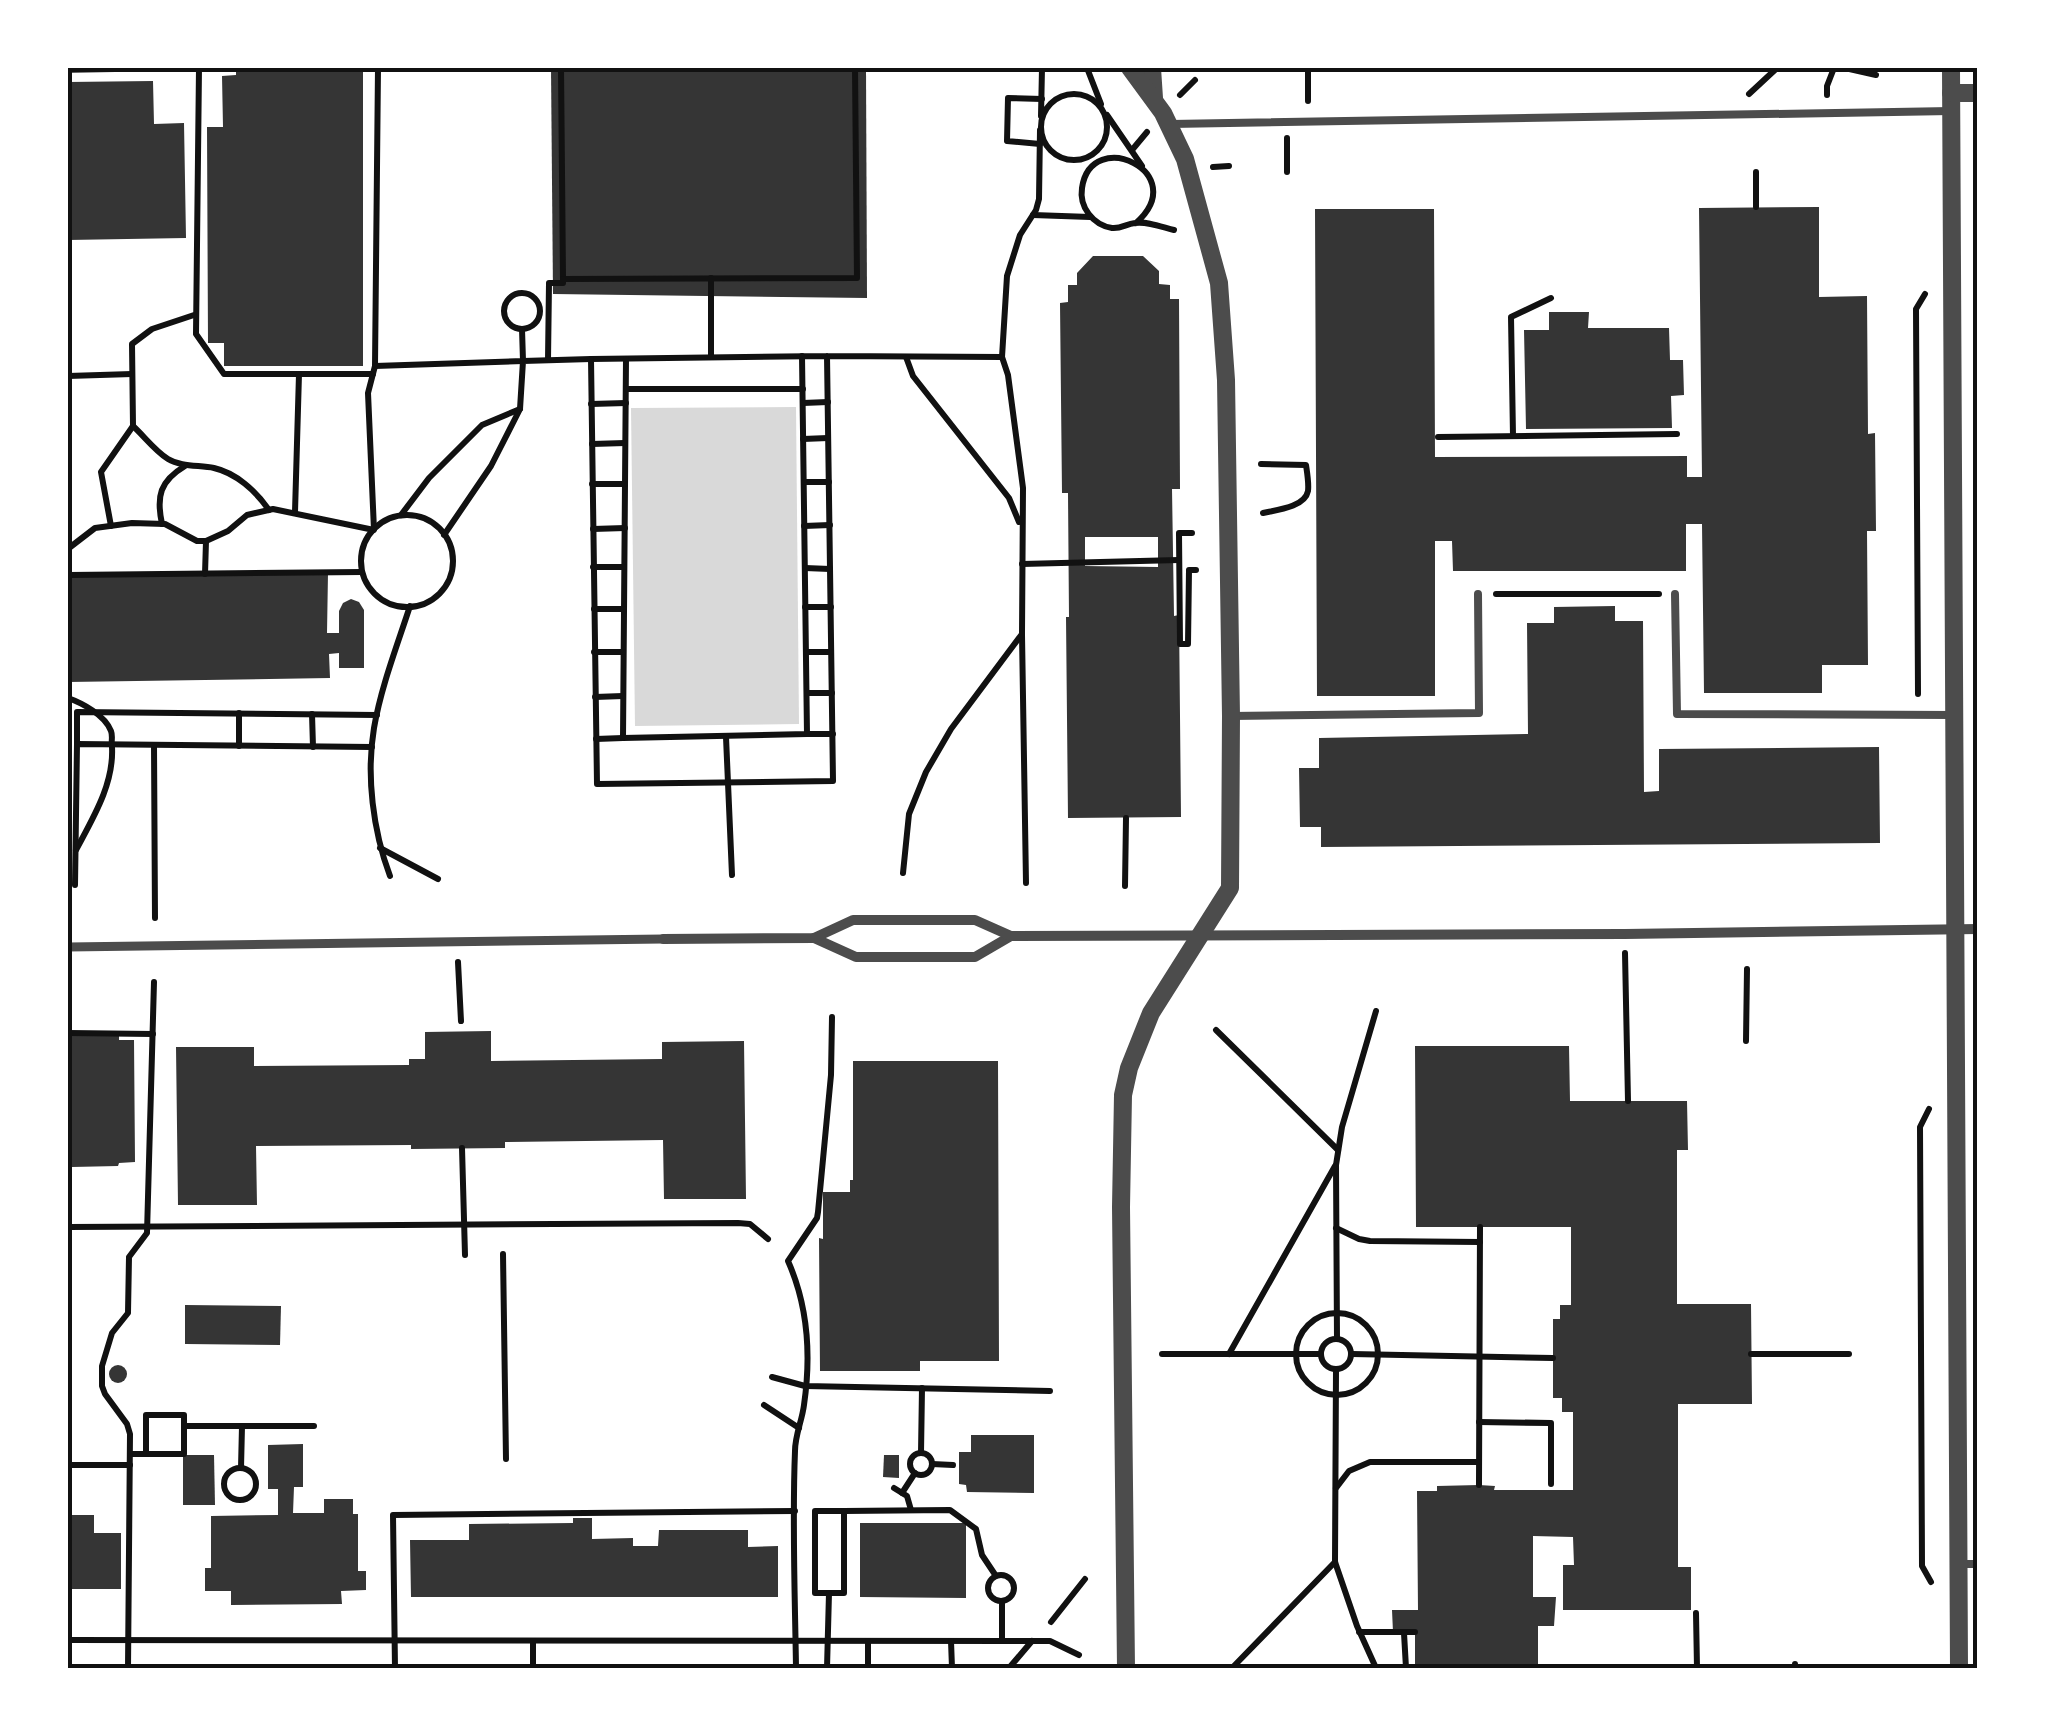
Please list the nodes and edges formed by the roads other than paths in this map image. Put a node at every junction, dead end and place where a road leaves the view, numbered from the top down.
1 (115, 68) edge
2 (1130, 68) edge
3 (1152, 68) edge
4 (1951, 68) edge
5 (68, 69) edge
6 (1978, 93) edge
7 (1154, 98) junction
8 (1951, 102) junction
9 (1160, 125) junction
10 (1478, 594) road end
11 (1675, 594) road end
12 (1954, 715) junction
13 (1231, 716) junction
14 (1956, 929) junction
15 (1978, 929) edge
16 (1201, 935) junction
17 (1012, 936) junction
18 (814, 938) junction
19 (663, 939) joint
20 (68, 947) edge
21 (1968, 1564) edge
22 (1126, 1668) edge
23 (1959, 1668) edge

1 - 5 lane
2 - 7 street
3 - 7 street
4 - 8 street
6 - 8 street
7 - 9 street
8 - 9 lane
8 - 12 street
9 - 13 street
10 - 13 lane
11 - 12 lane
12 - 14 street
13 - 16 street
14 - 15 street
14 - 16 street
14 - 21 street
16 - 17 street
16 - 22 street
17 - 18 street
17 - 18 street
18 - 19 street
19 - 20 street
21 - 23 street

